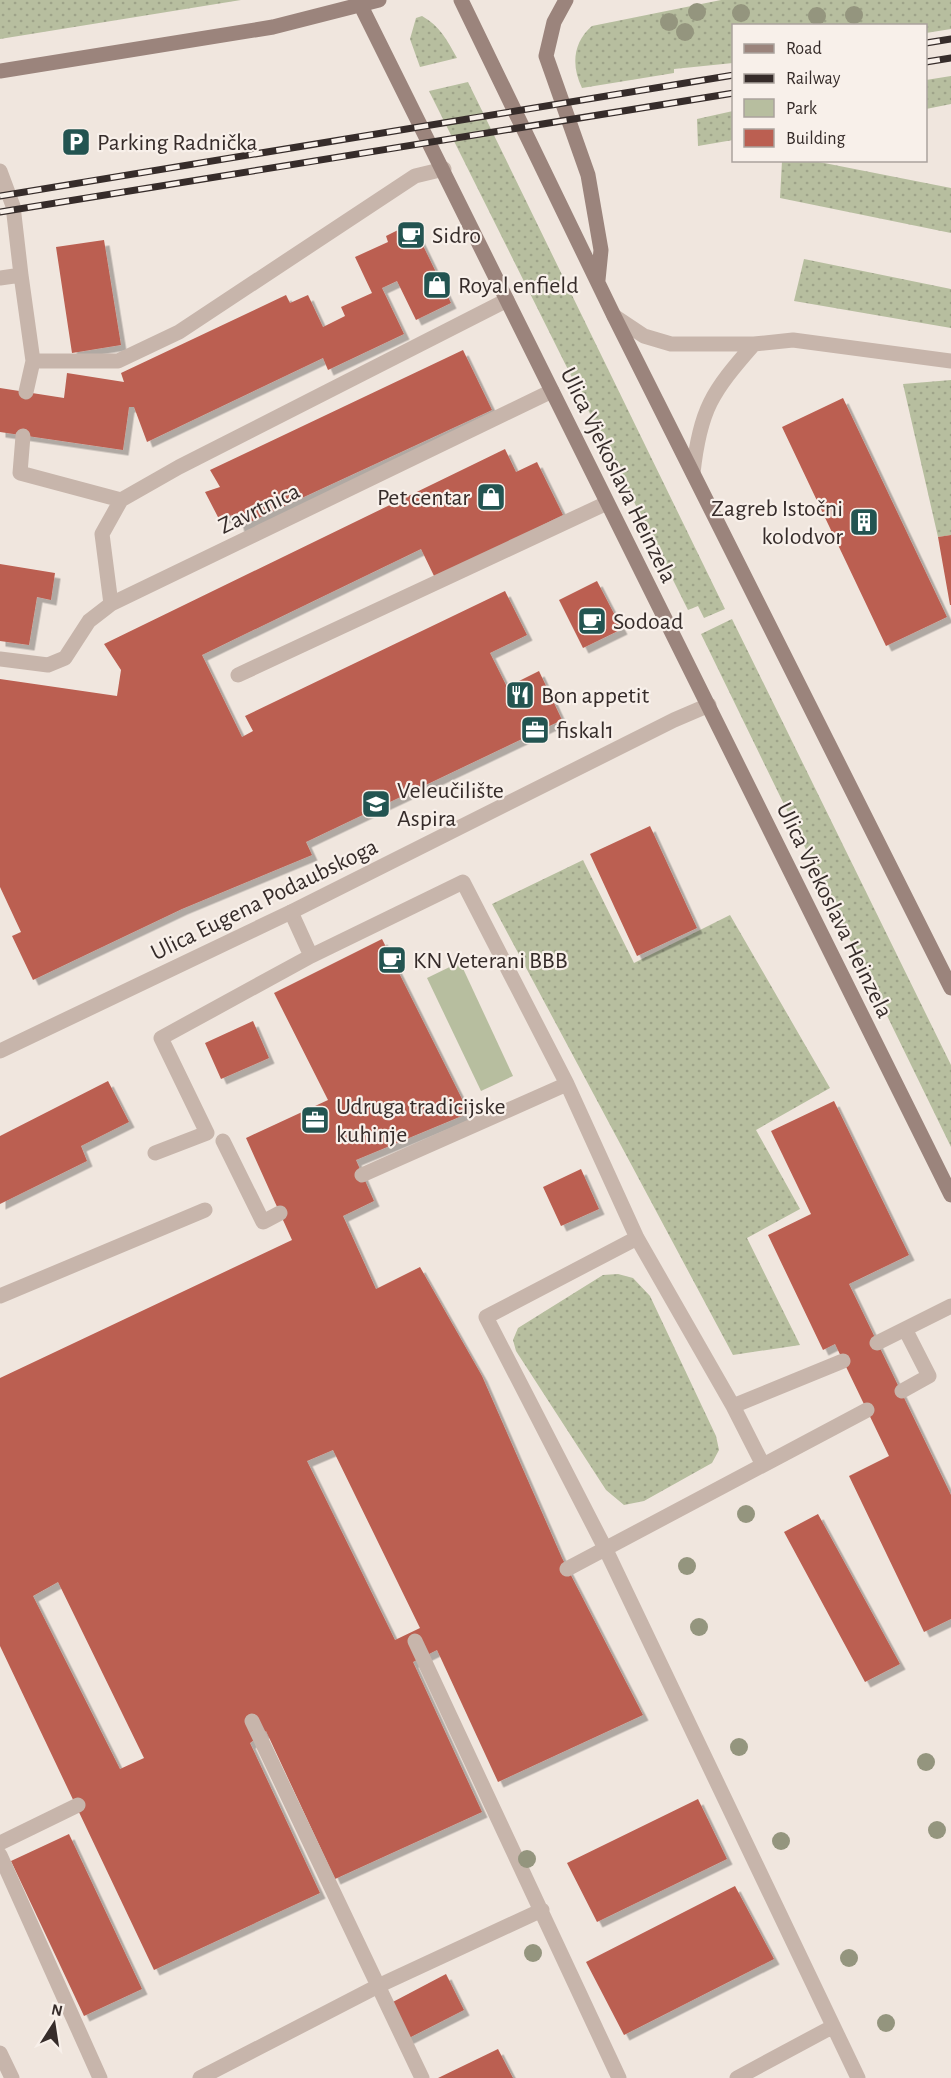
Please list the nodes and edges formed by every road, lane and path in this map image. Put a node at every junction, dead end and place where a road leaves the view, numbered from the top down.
1 (379, 0) edge
2 (461, 0) edge
3 (566, 0) edge
4 (359, 2) edge
5 (0, 71) edge
6 (444, 170) junction
7 (0, 171) edge
8 (21, 275) junction
9 (0, 278) edge
10 (598, 283) junction
11 (507, 300) junction
12 (614, 316) junction
13 (754, 344) junction
14 (33, 361) junction
15 (951, 361) edge
16 (26, 392) dead end
17 (552, 392) junction
18 (23, 436) dead end
19 (693, 473) junction
20 (121, 500) junction
21 (607, 503) junction
22 (111, 604) junction
23 (0, 659) edge
24 (238, 675) dead end
25 (709, 705) junction
26 (291, 912) junction
27 (311, 956) junction
28 (951, 988) edge
29 (0, 1052) edge
30 (567, 1084) junction
31 (222, 1141) dead end
32 (155, 1153) dead end
33 (362, 1175) dead end
34 (951, 1196) edge
35 (205, 1210) dead end
36 (280, 1213) dead end
37 (637, 1238) junction
38 (0, 1296) edge
39 (951, 1306) edge
40 (905, 1329) junction
41 (877, 1343) dead end
42 (843, 1361) dead end
43 (902, 1391) dead end
44 (733, 1406) junction
45 (867, 1410) dead end
46 (763, 1465) junction
47 (606, 1550) junction
48 (567, 1569) dead end
49 (415, 1641) dead end
50 (252, 1721) dead end
51 (78, 1805) dead end
52 (0, 1843) edge
53 (0, 1855) edge
54 (542, 1910) junction
55 (378, 1986) junction
56 (832, 2027) junction
57 (0, 2053) edge
58 (12, 2078) edge
59 (100, 2078) edge
60 (200, 2078) edge
61 (422, 2078) edge
62 (619, 2078) edge
63 (738, 2078) edge
64 (858, 2078) edge

1 - 4 main road
2 - 10 main road
3 - 10 main road
4 - 5 main road
4 - 6 main road, Ulica Vjekoslava Heinzela
6 - 11 main road, Ulica Vjekoslava Heinzela
6 - 14 street
7 - 8 street
8 - 9 street
8 - 14 street
10 - 12 main road
11 - 17 main road, Ulica Vjekoslava Heinzela
11 - 20 street
12 - 13 street
12 - 19 main road
13 - 15 street
13 - 19 street
14 - 16 street
17 - 21 main road, Ulica Vjekoslava Heinzela
17 - 22 street, Zavrtnica
18 - 20 street
19 - 28 main road
20 - 22 street
21 - 24 street
21 - 25 main road, Ulica Vjekoslava Heinzela
22 - 23 street, Zavrtnica
25 - 26 street, Ulica Eugena Podaubskoga
25 - 34 main road, Ulica Vjekoslava Heinzela
26 - 27 street
26 - 29 street, Ulica Eugena Podaubskoga
27 - 30 street
27 - 32 street
30 - 33 street
30 - 37 street
31 - 36 street
35 - 38 street
37 - 44 street
37 - 47 street
39 - 40 street
40 - 41 street
40 - 43 street
42 - 44 street
44 - 46 street
45 - 46 street
46 - 47 street
47 - 48 street
47 - 56 street
49 - 54 street
50 - 55 street
51 - 52 street
53 - 59 street
54 - 55 street
54 - 62 street
55 - 60 street
55 - 61 street
56 - 63 street
56 - 64 street
57 - 58 street

